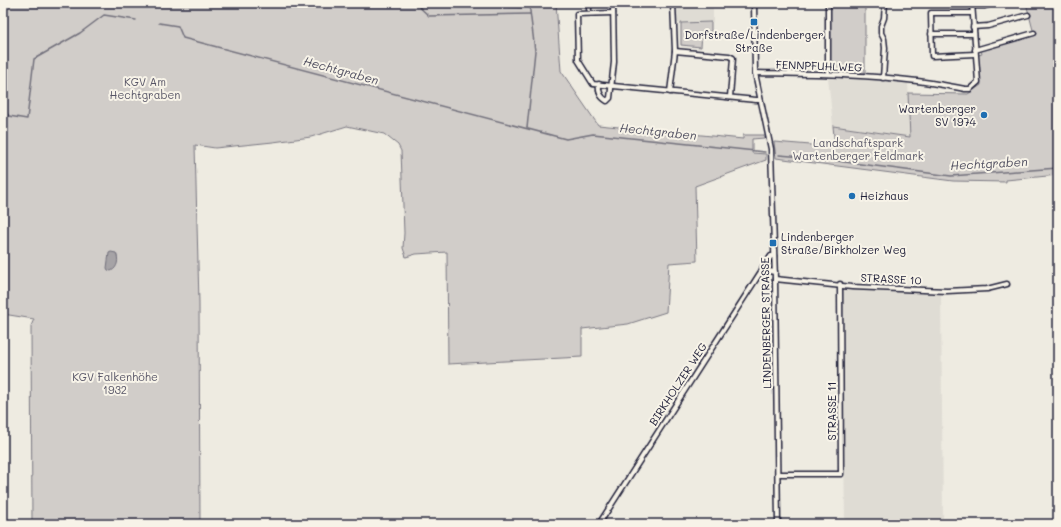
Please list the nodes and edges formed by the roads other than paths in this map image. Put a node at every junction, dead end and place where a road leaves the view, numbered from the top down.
1 (589, 3) edge
2 (613, 3) edge
3 (674, 3) edge
4 (754, 3) edge
5 (828, 3) edge
6 (885, 3) edge
7 (995, 3) edge
8 (972, 5) edge
9 (589, 9) dead end
10 (972, 12) junction
11 (613, 13) junction
12 (1028, 15) dead end
13 (973, 27) junction
14 (1034, 33) dead end
15 (931, 34) junction
16 (974, 34) junction
17 (675, 51) junction
18 (975, 52) junction
19 (755, 73) junction
20 (828, 74) junction
21 (883, 78) junction
22 (599, 84) junction
23 (611, 86) junction
24 (670, 92) junction
25 (730, 97) junction
26 (760, 100) junction
27 (774, 256) junction
28 (762, 270) junction
29 (775, 272) junction
30 (775, 279) junction
31 (840, 284) junction
32 (1007, 284) dead end
33 (778, 474) junction
34 (599, 524) edge
35 (778, 524) edge

1 - 9 street
2 - 11 street
3 - 17 street
4 - 19 street, LINDENBERGER STRASSE
5 - 20 street
6 - 21 street
7 - 8 street, FENNPFUHLWEG
8 - 10 street, FENNPFUHLWEG
10 - 13 street, FENNPFUHLWEG
10 - 15 street
11 - 22 street
11 - 23 street
12 - 13 street
13 - 16 street, FENNPFUHLWEG
14 - 18 street
15 - 16 street
15 - 18 street
16 - 18 street, FENNPFUHLWEG
17 - 24 street
17 - 25 street
18 - 21 street, FENNPFUHLWEG
19 - 20 street, FENNPFUHLWEG
19 - 26 street, LINDENBERGER STRASSE
20 - 21 street, FENNPFUHLWEG
22 - 23 street
22 - 23 street
23 - 24 street
24 - 25 street
25 - 26 street
26 - 27 street, LINDENBERGER STRASSE
27 - 28 street, BIRKHOLZER WEG
27 - 29 street, LINDENBERGER STRASSE
28 - 29 street
28 - 34 street, BIRKHOLZER WEG
29 - 30 street, LINDENBERGER STRASSE
30 - 31 street, STRASSE 10
30 - 33 street, LINDENBERGER STRASSE
31 - 32 street, STRASSE 10
31 - 33 street, STRASSE 11
33 - 35 street, LINDENBERGER STRASSE

